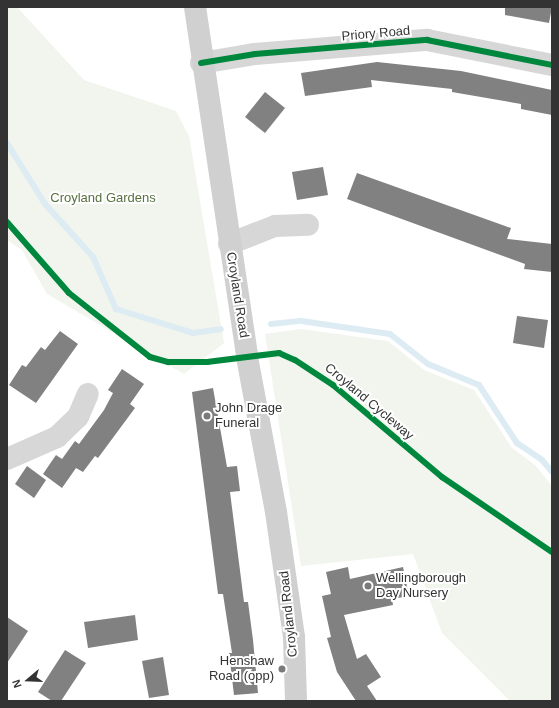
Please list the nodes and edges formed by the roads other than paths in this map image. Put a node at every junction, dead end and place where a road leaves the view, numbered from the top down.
1 (195, 7) edge
2 (201, 63) junction
3 (552, 64) edge
4 (308, 225) dead end
5 (229, 244) junction
6 (88, 394) dead end
7 (7, 459) edge
8 (296, 701) edge

1 - 2 main road, Croyland Road
2 - 3 street, Priory Road
2 - 5 main road, Croyland Road
4 - 5 street
5 - 8 main road, Croyland Road
6 - 7 street

